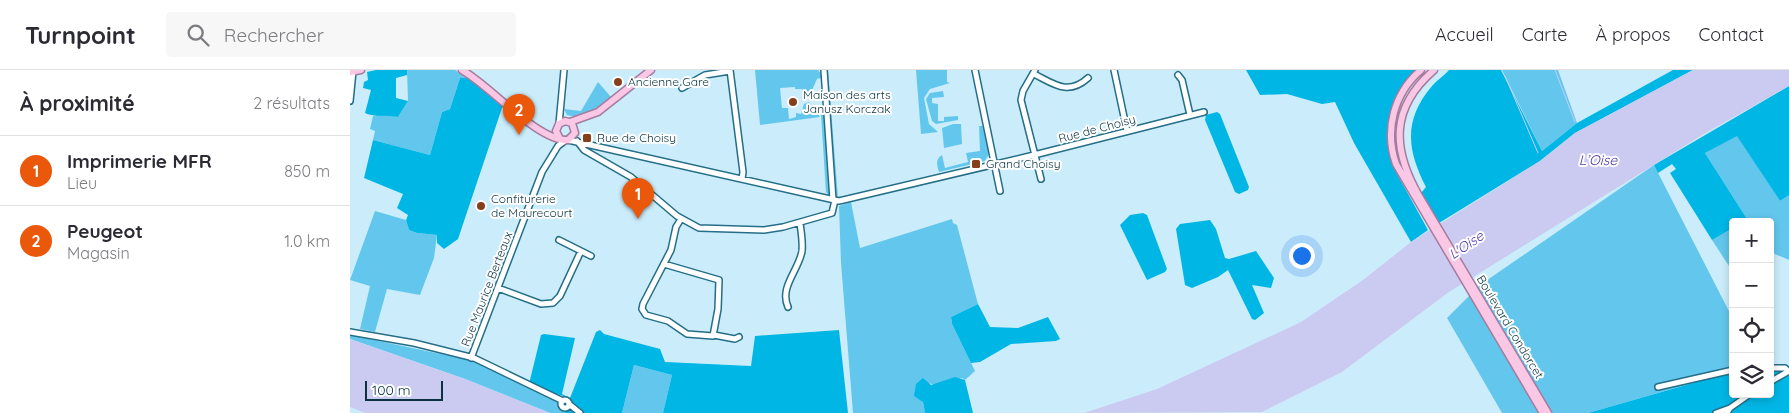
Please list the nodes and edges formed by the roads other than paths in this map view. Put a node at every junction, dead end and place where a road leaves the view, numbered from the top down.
1 (360, 70) edge
2 (462, 70) edge
3 (564, 70) edge
4 (651, 70) edge
5 (824, 70) edge
6 (975, 70) edge
7 (1114, 70) edge
8 (1422, 70) edge
9 (1434, 70) edge
10 (730, 71) edge
11 (351, 72) edge
12 (1035, 72) edge
13 (1178, 75) dead end
14 (1088, 78) dead end
15 (682, 88) dead end
16 (350, 102) edge
17 (559, 106) junction
18 (1204, 112) dead end
19 (591, 115) junction
20 (1190, 115) junction
21 (569, 121) junction
22 (558, 126) junction
23 (542, 130) junction
24 (575, 131) junction
25 (1127, 131) junction
26 (559, 137) junction
27 (567, 140) junction
28 (582, 141) junction
29 (558, 146) junction
30 (1034, 155) junction
31 (994, 164) junction
32 (742, 179) junction
33 (1041, 179) dead end
34 (1000, 191) dead end
35 (1417, 197) junction
36 (834, 200) junction
37 (682, 219) junction
38 (800, 223) junction
39 (558, 240) dead end
40 (581, 251) junction
41 (1451, 255) junction
42 (591, 256) dead end
43 (664, 264) junction
44 (498, 288) junction
45 (788, 307) dead end
46 (350, 332) edge
47 (714, 335) junction
48 (739, 337) dead end
49 (471, 358) junction
50 (1774, 368) edge
51 (1788, 370) edge
52 (1729, 371) edge
53 (1774, 379) edge
54 (1658, 387) dead end
55 (1744, 398) edge
56 (1728, 410) edge
57 (580, 413) edge
58 (1543, 413) edge
59 (1548, 413) edge
60 (1716, 413) edge

1 - 11 main road
2 - 23 main road
3 - 17 street
4 - 19 main road
5 - 36 street
6 - 31 street
7 - 25 street
8 - 35 main road
9 - 35 main road
10 - 15 street
10 - 32 street
11 - 16 street
12 - 14 street
12 - 30 street
13 - 20 street
17 - 21 street
17 - 22 street
18 - 20 street, Rue de Choisy
19 - 21 main road
19 - 24 main road
20 - 25 street, Rue de Choisy
21 - 22 main road
21 - 24 main road
22 - 23 main road
22 - 26 main road
23 - 26 main road
24 - 27 main road
24 - 28 street, Rue de Choisy
25 - 30 street, Rue de Choisy
26 - 27 main road
26 - 29 street, Rue Maurice Berteaux
27 - 28 street, Rue de Choisy
27 - 29 street, Rue Maurice Berteaux
28 - 32 street, Rue de Choisy
28 - 37 street
29 - 44 street, Rue Maurice Berteaux
30 - 31 street, Rue de Choisy
30 - 33 street
31 - 34 street
31 - 36 street, Rue de Choisy
32 - 36 street, Rue de Choisy
35 - 41 main road
36 - 38 street
37 - 38 street
37 - 43 street
38 - 45 street
39 - 40 street
40 - 42 street
40 - 44 street
41 - 58 main road, Boulevard Condorcet
41 - 59 main road, Boulevard Condorcet
43 - 47 street
43 - 47 street
44 - 49 street, Rue Maurice Berteaux
46 - 49 street
47 - 48 street
49 - 57 street
50 - 51 street
51 - 53 street
52 - 54 street
55 - 56 street
56 - 60 street

